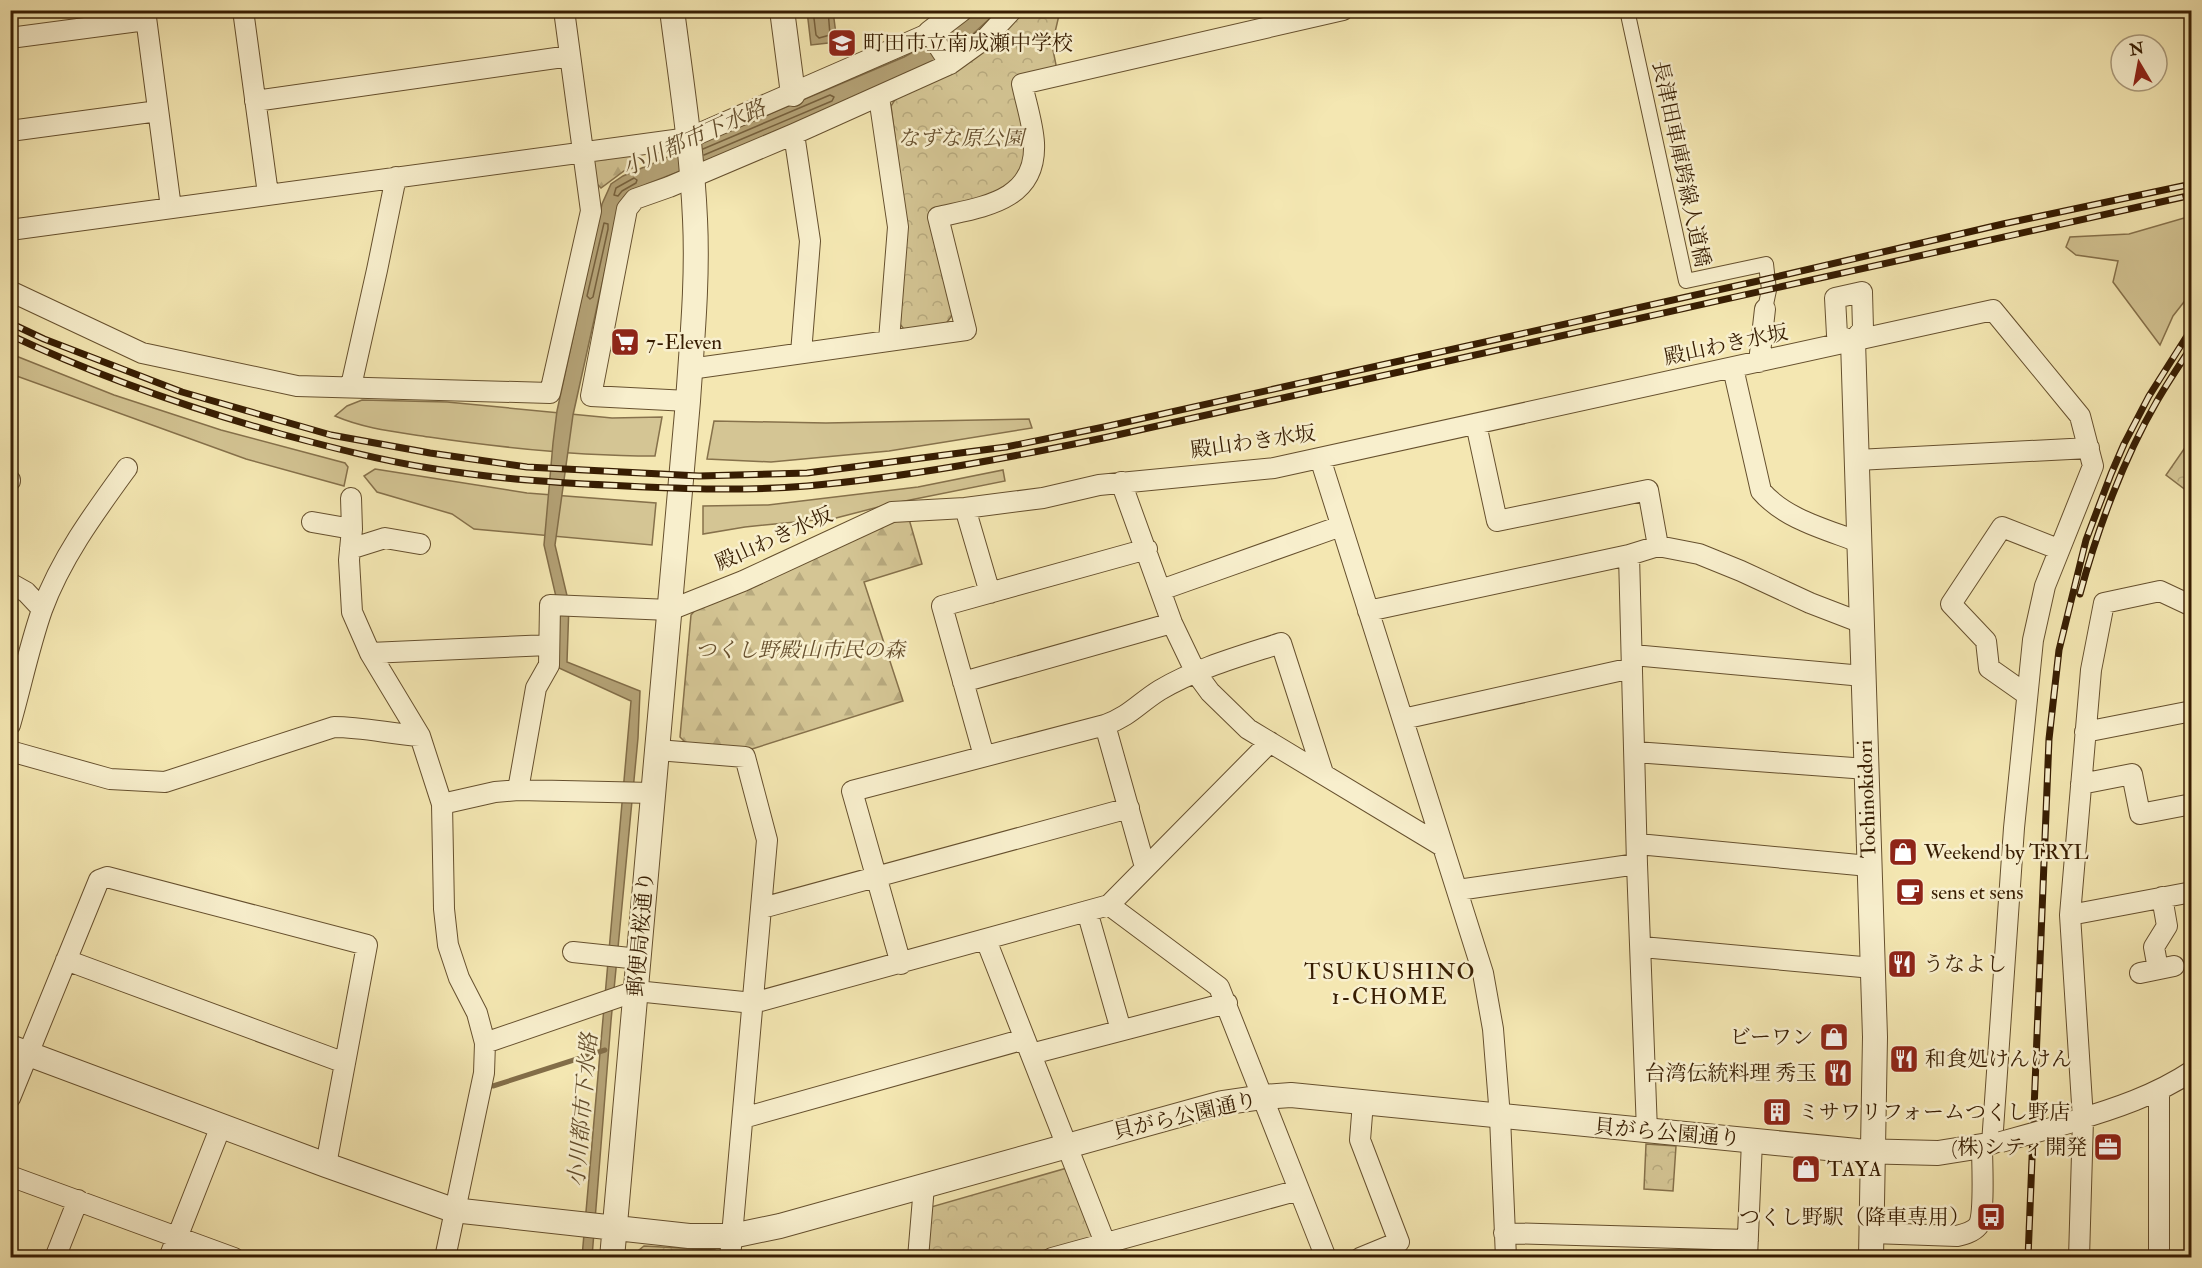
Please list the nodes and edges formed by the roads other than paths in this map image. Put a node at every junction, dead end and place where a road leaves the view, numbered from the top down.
1 (243, 10) edge
2 (564, 10) edge
3 (672, 10) edge
4 (782, 10) edge
5 (960, 10) edge
6 (1012, 10) edge
7 (1343, 10) edge
8 (1627, 10) edge
9 (145, 15) edge
10 (930, 33) junction
11 (10, 38) edge
12 (570, 56) junction
13 (949, 62) junction
14 (793, 94) junction
15 (879, 97) junction
16 (255, 101) junction
17 (158, 111) junction
18 (10, 131) edge
19 (794, 134) junction
20 (689, 141) junction
21 (582, 153) junction
22 (692, 173) junction
23 (396, 177) junction
24 (268, 194) junction
25 (171, 207) junction
26 (10, 230) edge
27 (10, 291) edge
28 (1765, 309) joint
29 (889, 340) junction
30 (1853, 341) junction
31 (801, 353) junction
32 (1759, 362) junction
33 (1733, 368) junction
34 (690, 369) junction
35 (351, 386) junction
36 (688, 401) junction
37 (1476, 424) junction
38 (2089, 448) junction
39 (1320, 458) junction
40 (1857, 460) junction
41 (127, 468) dead end
42 (1121, 482) junction
43 (351, 498) dead end
44 (965, 508) junction
45 (312, 522) dead end
46 (1341, 526) junction
47 (352, 529) junction
48 (1859, 542) junction
49 (1659, 546) junction
50 (408, 548) dead end
51 (350, 549) junction
52 (1147, 549) junction
53 (2058, 549) junction
54 (1629, 555) junction
55 (10, 583) edge
56 (1161, 590) junction
57 (990, 593) junction
58 (2192, 606) edge
59 (42, 609) junction
60 (670, 610) junction
61 (1368, 611) junction
62 (1172, 623) junction
63 (1862, 623) junction
64 (549, 645) junction
65 (370, 652) junction
66 (1632, 662) junction
67 (1196, 673) junction
68 (1863, 676) junction
69 (963, 682) junction
70 (2026, 694) junction
71 (2192, 711) edge
72 (1404, 719) junction
73 (10, 725) edge
74 (1105, 725) junction
75 (2085, 732) junction
76 (420, 736) junction
77 (1270, 742) junction
78 (657, 750) junction
79 (10, 751) edge
80 (1635, 752) junction
81 (984, 756) junction
82 (1866, 769) junction
83 (1323, 773) junction
84 (2080, 784) junction
85 (518, 790) junction
86 (654, 794) junction
87 (442, 804) junction
88 (2192, 804) edge
89 (1129, 808) junction
90 (1638, 844) junction
91 (1443, 846) junction
92 (1637, 864) junction
93 (1869, 866) junction
94 (1145, 867) junction
95 (875, 877) junction
96 (1458, 890) junction
97 (2192, 892) edge
98 (2162, 897) junction
99 (1108, 905) junction
100 (762, 908) junction
101 (1087, 911) junction
102 (2070, 915) junction
103 (986, 940) junction
104 (1642, 947) junction
105 (573, 952) dead end
106 (622, 957) junction
107 (66, 960) junction
108 (901, 964) junction
109 (1873, 968) junction
110 (2157, 970) dead end
111 (636, 992) junction
112 (753, 1003) junction
113 (1227, 1003) junction
114 (1121, 1030) junction
115 (485, 1043) junction
116 (1028, 1046) junction
117 (20, 1050) edge
118 (345, 1063) junction
119 (2192, 1071) edge
120 (2159, 1090) junction
121 (1263, 1097) junction
122 (10, 1098) edge
123 (1363, 1102) junction
124 (1500, 1117) junction
125 (743, 1118) junction
126 (2076, 1121) junction
127 (221, 1126) junction
128 (1647, 1131) junction
129 (1752, 1141) junction
130 (1992, 1144) junction
131 (1067, 1146) junction
132 (1874, 1152) junction
133 (327, 1166) junction
134 (10, 1176) edge
135 (924, 1186) junction
136 (1299, 1190) junction
137 (78, 1200) junction
138 (453, 1210) junction
139 (614, 1228) junction
140 (1504, 1233) junction
141 (1872, 1233) junction
142 (177, 1237) junction
143 (731, 1247) edge
144 (1748, 1249) edge
145 (1108, 1250) edge
146 (55, 1257) edge
147 (169, 1257) edge
148 (234, 1257) edge
149 (445, 1257) edge
150 (612, 1257) edge
151 (918, 1257) edge
152 (1052, 1257) edge
153 (1326, 1257) edge
154 (1360, 1257) edge
155 (1506, 1257) edge
156 (1871, 1257) edge
157 (2079, 1257) edge
158 (2159, 1257) edge

1 - 16 street
2 - 12 street
3 - 20 street, 郵便局桜通り
4 - 14 street
5 - 10 street
6 - 13 street
7 - 29 street
8 - 28 street, 長津田車庫跨線人道橋
9 - 11 street
9 - 17 street
10 - 13 street
10 - 14 street
12 - 16 street
12 - 21 street
13 - 15 street
14 - 20 street
15 - 19 street
15 - 29 street
16 - 24 street
17 - 18 street
17 - 25 street
19 - 22 street
19 - 31 street
20 - 21 street
20 - 22 street, 郵便局桜通り
21 - 23 street
21 - 35 street
22 - 34 street, 郵便局桜通り
22 - 36 street
23 - 24 street
23 - 35 street
24 - 25 street
25 - 26 street
27 - 35 street
28 - 32 street
29 - 31 street
30 - 32 street, 殿山わき水坂
30 - 38 street, 殿山わき水坂
30 - 40 street, Tochinokidori
31 - 34 street
32 - 33 street, 殿山わき水坂
33 - 37 street, 殿山わき水坂
33 - 48 street
34 - 36 street, 郵便局桜通り
36 - 60 street, 郵便局桜通り
37 - 39 street, 殿山わき水坂
37 - 49 street
38 - 40 street
38 - 53 street
39 - 42 street, 殿山わき水坂
39 - 46 street
40 - 48 street, Tochinokidori
41 - 59 street
42 - 44 street, 殿山わき水坂
42 - 52 street
43 - 47 street
44 - 57 street
44 - 60 street, 殿山わき水坂
45 - 47 street
46 - 56 street
46 - 61 street
47 - 51 street
48 - 63 street, Tochinokidori
49 - 54 street
49 - 63 street
50 - 51 street
51 - 65 street
52 - 56 street
52 - 57 street
53 - 70 street
53 - 70 street
54 - 61 street
54 - 66 street
55 - 59 street
56 - 62 street
57 - 69 street
58 - 75 street
59 - 73 street
60 - 64 street
60 - 78 street, 郵便局桜通り
61 - 72 street
62 - 67 street
62 - 69 street
63 - 68 street, Tochinokidori
64 - 65 street
64 - 85 street
65 - 76 street
66 - 68 street
66 - 72 street
66 - 80 street
67 - 74 street
67 - 77 street
67 - 83 street
68 - 82 street, Tochinokidori
69 - 81 street
70 - 130 street
71 - 75 street
72 - 91 street
74 - 81 street
74 - 89 street
75 - 84 street
76 - 79 street
76 - 87 street
77 - 83 street
77 - 94 street
78 - 86 street, 郵便局桜通り
78 - 100 street
80 - 82 street
80 - 90 street
81 - 95 street
82 - 93 street, Tochinokidori
83 - 91 street
84 - 88 street
84 - 102 street
85 - 86 street
85 - 87 street
86 - 106 street, 郵便局桜通り
87 - 115 street
89 - 94 street
89 - 95 street
90 - 92 street
90 - 93 street
91 - 96 street
92 - 96 street
92 - 104 street
93 - 109 street, Tochinokidori
94 - 99 street
95 - 100 street
95 - 108 street
96 - 124 street
97 - 98 street
98 - 102 street
98 - 110 street
99 - 101 street
99 - 113 street
100 - 112 street
101 - 103 street
101 - 114 street
102 - 126 street
103 - 108 street
103 - 116 street
104 - 109 street
104 - 128 street
105 - 106 street
106 - 111 street, 郵便局桜通り
107 - 117 street
107 - 118 street
107 - 118 street
108 - 112 street
109 - 132 street, Tochinokidori
111 - 112 street
111 - 115 street
111 - 139 street, 郵便局桜通り
112 - 125 street
113 - 114 street
113 - 121 street
114 - 116 street
115 - 138 street
116 - 125 street
116 - 131 street
117 - 122 street
117 - 127 street, 貝がら公園通り
118 - 133 street
119 - 120 street
120 - 126 street
120 - 158 street
121 - 123 street, 貝がら公園通り
121 - 131 street, 貝がら公園通り
121 - 136 street
123 - 124 street, 貝がら公園通り
123 - 154 street
124 - 128 street, 貝がら公園通り
124 - 140 street
125 - 143 street
126 - 130 street, bridge
126 - 157 street
127 - 133 street, 貝がら公園通り
127 - 142 street
128 - 129 street, 貝がら公園通り
129 - 132 street, 貝がら公園通り
129 - 144 street
130 - 132 street, 貝がら公園通り
130 - 141 street
131 - 135 street, 貝がら公園通り
131 - 145 street
132 - 141 street, Tochinokidori
133 - 138 street, 貝がら公園通り
134 - 137 street
135 - 143 street, 貝がら公園通り
135 - 151 street
136 - 145 street
136 - 153 street
137 - 142 street
137 - 146 street
138 - 139 street, 貝がら公園通り
138 - 149 street
139 - 143 street, 貝がら公園通り
139 - 150 street, 郵便局桜通り
140 - 144 street
140 - 155 street
141 - 156 street, Tochinokidori
142 - 147 street
142 - 148 street
145 - 152 street

